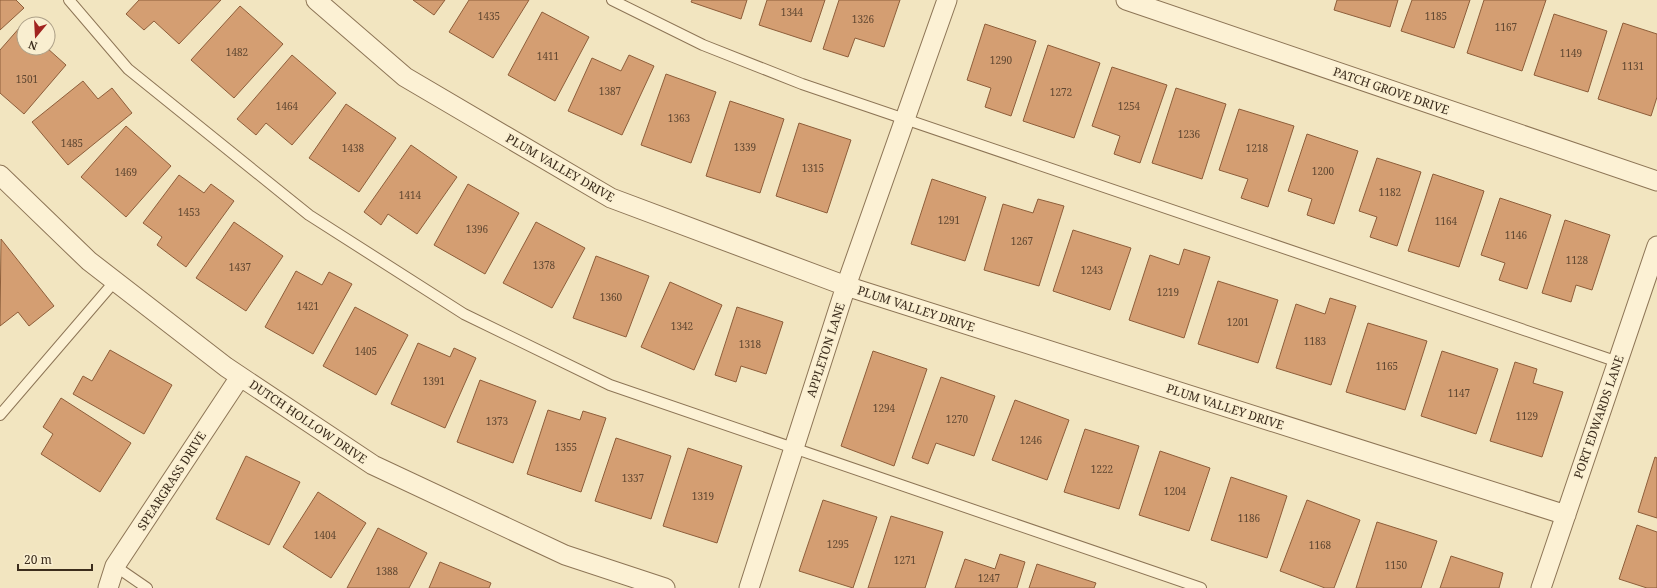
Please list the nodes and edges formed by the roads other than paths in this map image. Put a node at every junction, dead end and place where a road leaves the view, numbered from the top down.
1 (69, 0) edge
2 (316, 0) edge
3 (612, 0) edge
4 (947, 0) edge
5 (1126, 0) edge
6 (905, 118) junction
7 (0, 175) edge
8 (1657, 181) edge
9 (1657, 246) edge
10 (115, 281) junction
11 (846, 286) junction
12 (1618, 362) junction
13 (240, 377) junction
14 (0, 415) edge
15 (794, 449) junction
16 (1566, 515) junction
17 (116, 566) junction
18 (108, 588) edge
19 (147, 588) edge
20 (665, 588) edge
21 (749, 588) edge
22 (1201, 588) edge
23 (1541, 588) edge

1 - 15 lane
2 - 11 street, PLUM VALLEY DRIVE
3 - 6 lane
4 - 6 street, APPLETON LANE
5 - 8 street, PATCH GROVE DRIVE
6 - 11 street, APPLETON LANE
6 - 12 lane
7 - 10 street, DUTCH HOLLOW DRIVE
9 - 12 street, PORT EDWARDS LANE
10 - 13 street, DUTCH HOLLOW DRIVE
10 - 14 lane
11 - 15 street, APPLETON LANE
11 - 16 street, PLUM VALLEY DRIVE
12 - 16 street, PORT EDWARDS LANE
13 - 17 street, SPEARGRASS DRIVE
13 - 20 street, DUTCH HOLLOW DRIVE
15 - 21 street, APPLETON LANE
15 - 22 lane
16 - 23 street, PORT EDWARDS LANE
17 - 18 street, SPEARGRASS DRIVE
17 - 19 lane

